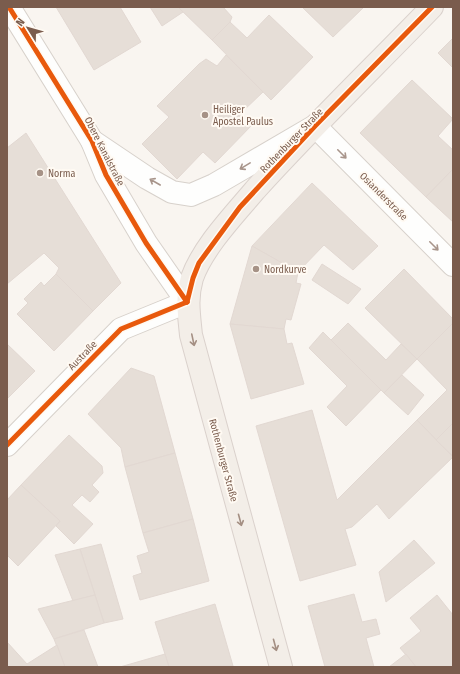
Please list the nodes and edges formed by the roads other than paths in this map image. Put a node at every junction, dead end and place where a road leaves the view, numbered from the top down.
1 (9, 7) edge
2 (432, 7) edge
3 (315, 126) junction
4 (92, 141) junction
5 (453, 265) edge
6 (187, 302) junction
7 (7, 445) edge
8 (281, 667) edge

1 - 4 street, Obere Kanalstraße
2 - 3 main road, Rothenburger Straße
3 -> 4 street, Obere Kanalstraße
3 -> 5 street, Osianderstraße
3 - 6 main road, Rothenburger Straße
4 - 6 street, Obere Kanalstraße
6 - 7 street, Austraße
6 -> 8 main road, Rothenburger Straße

